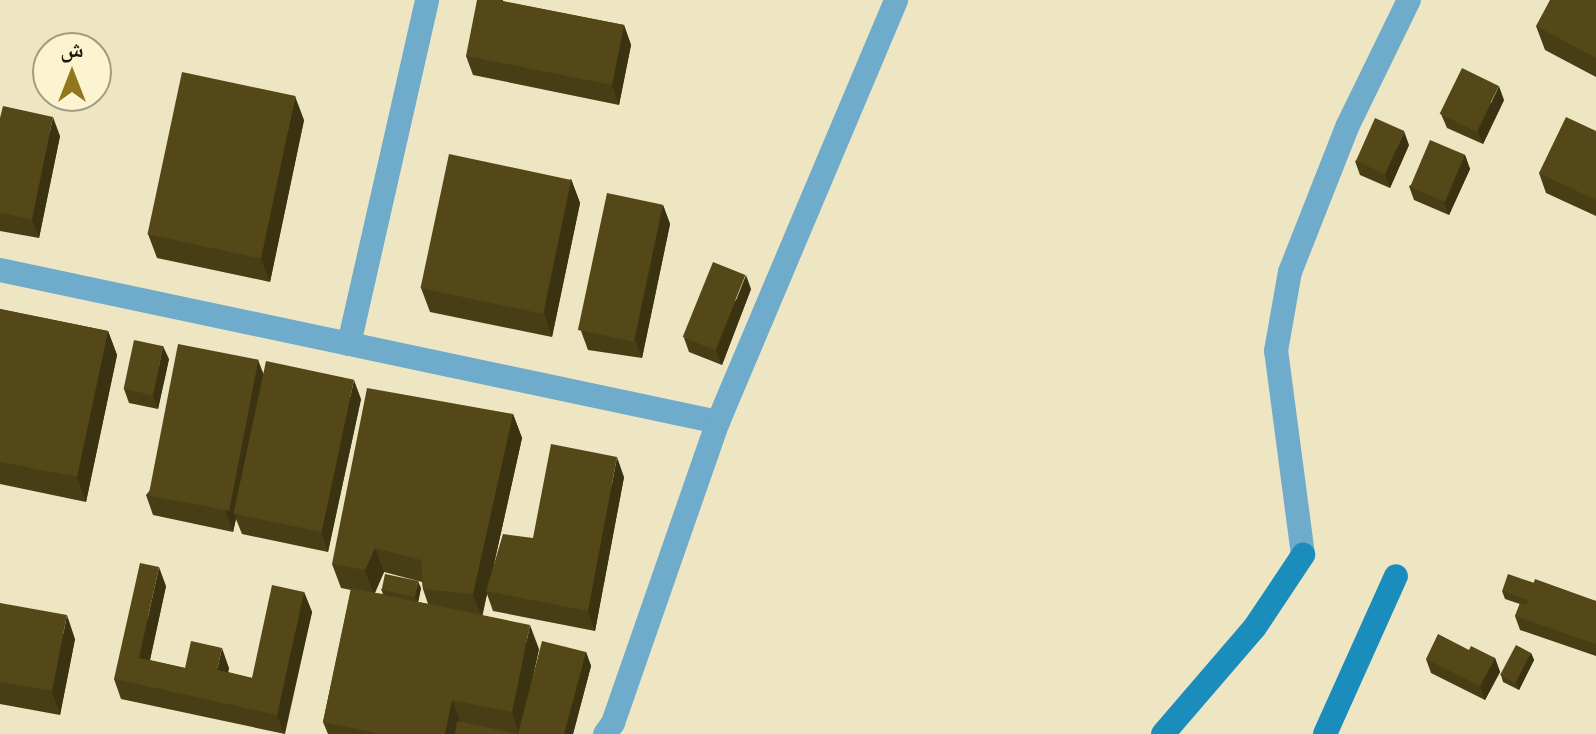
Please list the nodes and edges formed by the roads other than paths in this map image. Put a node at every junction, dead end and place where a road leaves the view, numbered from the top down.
1 (427, 0) edge
2 (896, 0) edge
3 (1409, 0) edge
4 (0, 270) edge
5 (349, 344) junction
6 (718, 422) junction
7 (1303, 555) joint
8 (1396, 576) dead end
9 (605, 734) edge
10 (1163, 734) edge
11 (1325, 734) edge

1 - 5 street
2 - 6 street
3 - 7 street
4 - 5 street
5 - 6 street
6 - 9 street
7 - 10 main road
8 - 11 main road

